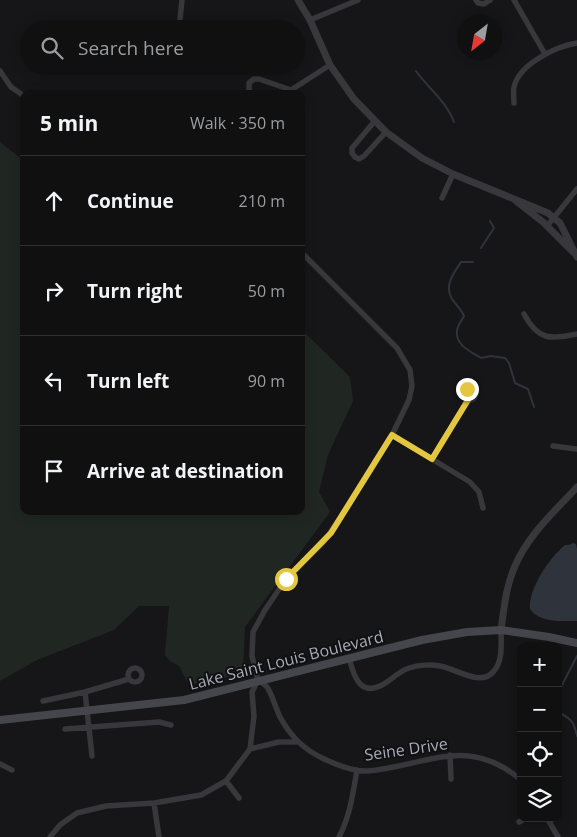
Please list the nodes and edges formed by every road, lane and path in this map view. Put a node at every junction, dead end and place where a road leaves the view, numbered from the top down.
1 (182, 0) edge
2 (298, 0) edge
3 (358, 0) edge
4 (476, 0) edge
5 (490, 0) edge
6 (514, 0) edge
7 (179, 20) edge
8 (310, 20) junction
9 (577, 43) edge
10 (545, 54) junction
11 (330, 65) junction
12 (0, 71) edge
13 (249, 90) edge
14 (285, 90) edge
15 (293, 90) edge
16 (20, 93) edge
17 (514, 103) dead end
18 (374, 122) junction
19 (386, 132) junction
20 (452, 174) junction
21 (577, 189) edge
22 (442, 198) dead end
23 (515, 200) junction
24 (554, 218) junction
25 (547, 226) junction
26 (576, 255) edge
27 (305, 256) edge
28 (524, 314) dead end
29 (577, 334) edge
30 (468, 400) dead end
31 (392, 435) junction
32 (553, 446) dead end
33 (577, 449) edge
34 (432, 459) junction
35 (577, 487) edge
36 (483, 508) dead end
37 (501, 630) junction
38 (577, 643) edge
39 (349, 658) junction
40 (129, 679) dead end
41 (258, 680) junction
42 (86, 692) junction
43 (43, 702) dead end
44 (88, 710) junction
45 (0, 720) edge
46 (171, 725) dead end
47 (89, 728) junction
48 (64, 730) dead end
49 (296, 742) junction
50 (250, 749) junction
51 (450, 755) junction
52 (92, 756) dead end
53 (0, 764) edge
54 (12, 770) dead end
55 (357, 770) junction
56 (517, 775) edge
57 (451, 779) dead end
58 (226, 782) junction
59 (239, 798) dead end
60 (154, 803) junction
61 (549, 822) edge
62 (50, 837) edge
63 (159, 837) edge
64 (339, 837) edge
65 (558, 837) edge

1 - 7 street
2 - 8 street
3 - 8 street
4 - 5 street
6 - 10 street
8 - 11 street
9 - 10 street
10 - 17 street
11 - 15 street
11 - 18 street
12 - 16 street
13 - 14 street
18 - 19 street
18 - 19 street
19 - 20 street
20 - 22 street
20 - 23 street
21 - 24 street
23 - 24 street
23 - 25 street
24 - 25 street
24 - 26 street
25 - 26 street
27 - 31 street
28 - 29 street
30 - 34 street
31 - 34 street
31 - 41 street
32 - 33 street
34 - 36 street
35 - 37 street
37 - 38 main road, Lake Saint Louis Boulevard
37 - 39 main road, Lake Saint Louis Boulevard
37 - 39 street
39 - 41 main road, Lake Saint Louis Boulevard
40 - 42 street
41 - 44 main road, Lake Saint Louis Boulevard
41 - 49 street, Seine Drive
41 - 50 street
42 - 43 street
42 - 44 street
44 - 45 main road, Lake Saint Louis Boulevard
44 - 47 street
46 - 47 street
47 - 48 street
47 - 52 street
49 - 50 street
49 - 55 street, Seine Drive
50 - 58 street
51 - 55 street, Seine Drive
51 - 56 street, Seine Drive
51 - 57 street
53 - 54 street
55 - 64 street
58 - 59 street
58 - 60 street
60 - 62 street
60 - 63 street
61 - 65 street

